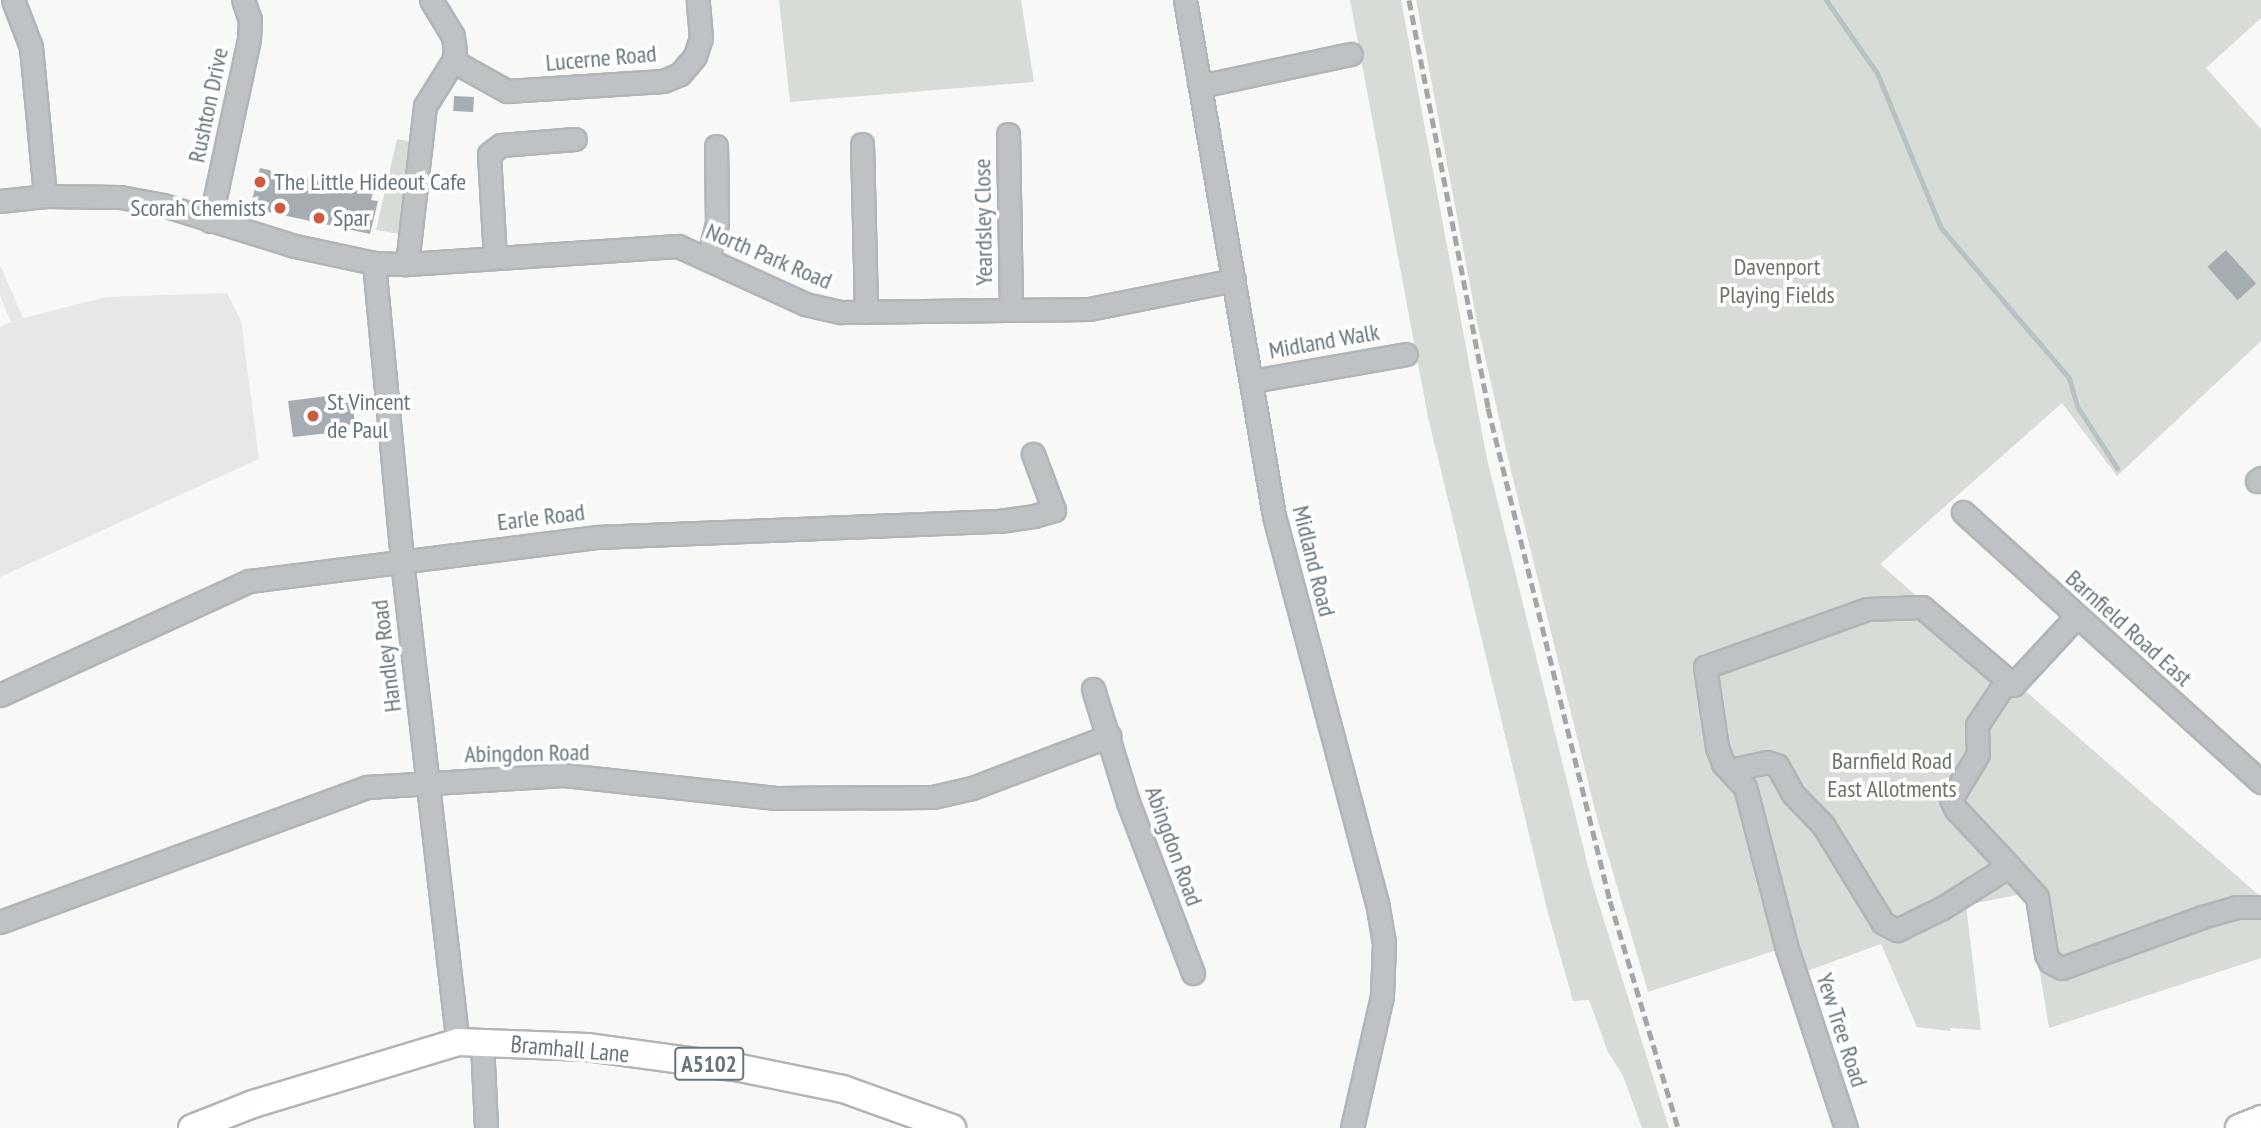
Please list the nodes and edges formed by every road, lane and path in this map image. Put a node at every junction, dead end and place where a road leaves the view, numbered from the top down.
1 (13, 0) edge
2 (243, 0) edge
3 (431, 0) edge
4 (698, 0) edge
5 (1185, 0) edge
6 (1351, 54) dead end
7 (453, 61) junction
8 (1200, 86) junction
9 (1008, 134) dead end
10 (575, 139) dead end
11 (862, 144) dead end
12 (716, 146) dead end
13 (45, 196) junction
14 (0, 201) edge
15 (210, 221) junction
16 (495, 258) junction
17 (708, 259) junction
18 (374, 263) junction
19 (407, 264) junction
20 (1234, 280) junction
21 (1011, 309) junction
22 (866, 312) junction
23 (1406, 354) dead end
24 (1252, 381) junction
25 (1033, 454) dead end
26 (1963, 512) dead end
27 (402, 561) junction
28 (2077, 616) junction
29 (2007, 680) junction
30 (1093, 689) dead end
31 (0, 695) edge
32 (1109, 736) junction
33 (1730, 770) junction
34 (427, 782) junction
35 (2261, 782) edge
36 (2009, 866) junction
37 (2261, 907) edge
38 (0, 922) edge
39 (1193, 973) dead end
40 (470, 1042) junction
41 (192, 1128) edge
42 (486, 1128) edge
43 (952, 1128) edge
44 (1352, 1128) edge
45 (1846, 1128) edge

1 - 13 street
2 - 15 street, Rushton Drive
3 - 7 street
4 - 7 street, Lucerne Road
5 - 8 street, Midland Road
6 - 8 street
7 - 19 street
8 - 20 street, Midland Road
9 - 21 street, Yeardsley Close
10 - 16 street
11 - 22 street
12 - 17 street
13 - 14 street, North Park Road
13 - 15 street, North Park Road
15 - 18 street, North Park Road
16 - 17 street, North Park Road
16 - 19 street, North Park Road
17 - 22 street, North Park Road
18 - 19 street, North Park Road
18 - 27 street, Handley Road
20 - 21 street, North Park Road
20 - 24 street, Midland Road
21 - 22 street, North Park Road
23 - 24 street, Midland Walk
24 - 44 street, Midland Road
25 - 27 street, Earle Road
26 - 28 street, Barnfield Road East
27 - 31 street, Earle Road
27 - 34 street, Handley Road
28 - 29 street
28 - 35 street, Barnfield Road East
29 - 33 street, Yew Tree Road
29 - 36 street
30 - 32 street, Abingdon Road
32 - 34 street, Abingdon Road
32 - 39 street, Abingdon Road
33 - 36 street
33 - 45 street, Yew Tree Road
34 - 38 street, Abingdon Road
34 - 40 street, Handley Road
36 - 37 street
40 - 41 main road, Bramhall Lane / A5102
40 - 42 street, Handley Road
40 - 43 main road, Bramhall Lane / A5102

